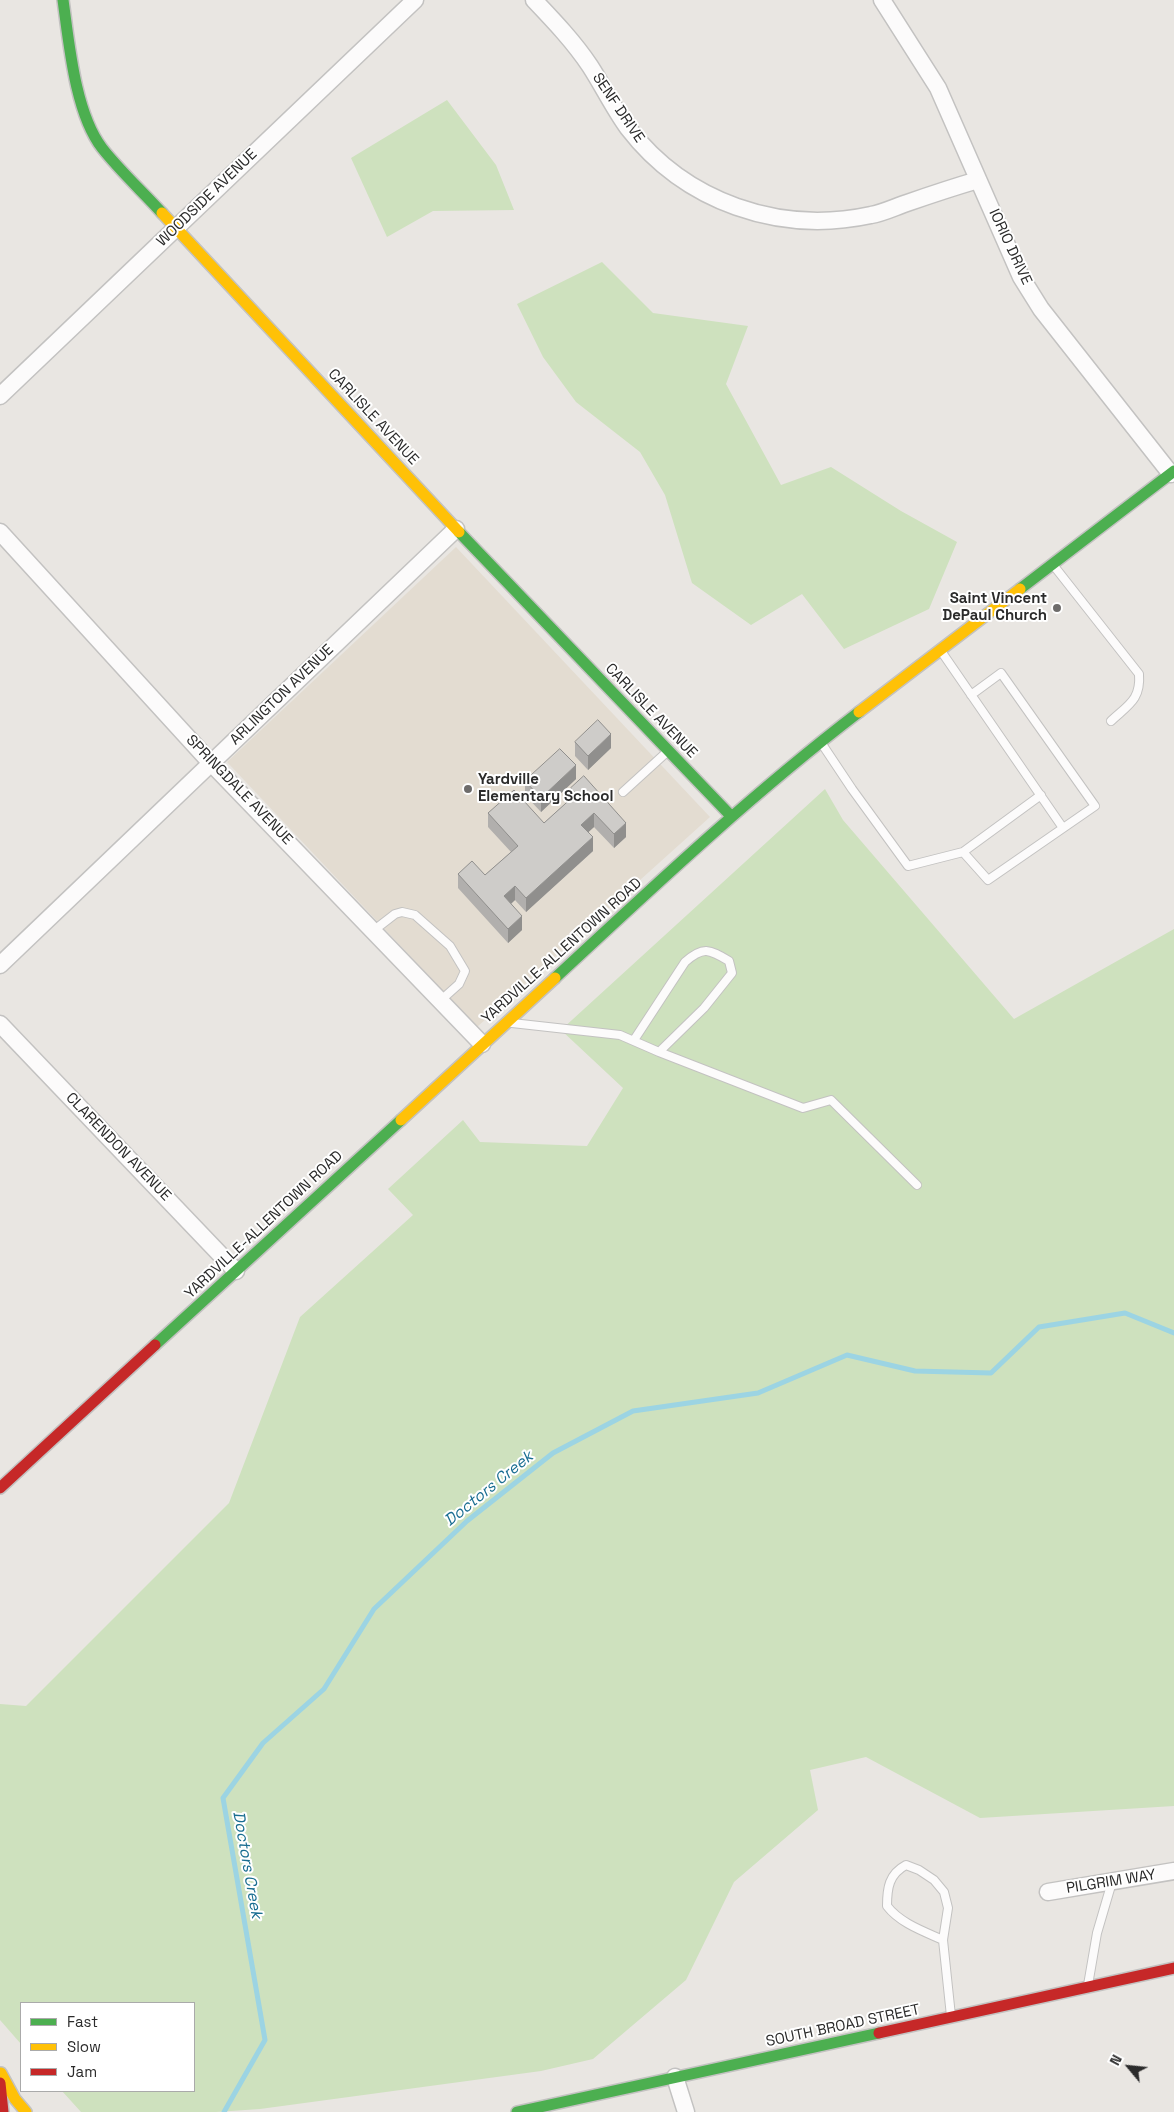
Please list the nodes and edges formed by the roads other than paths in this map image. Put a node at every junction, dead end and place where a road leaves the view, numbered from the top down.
1 (62, 0) edge
2 (415, 0) edge
3 (534, 0) edge
4 (882, 0) edge
5 (978, 180) junction
6 (176, 228) junction
7 (0, 396) edge
8 (1172, 473) edge
9 (456, 529) junction
10 (0, 532) edge
11 (1052, 564) junction
12 (940, 649) junction
13 (971, 695) junction
14 (1111, 721) dead end
15 (820, 742) junction
16 (668, 751) junction
17 (211, 763) junction
18 (623, 792) dead end
19 (1041, 795) junction
20 (731, 816) junction
21 (1063, 828) junction
22 (963, 852) junction
23 (373, 931) junction
24 (0, 965) edge
25 (440, 1001) junction
26 (504, 1023) junction
27 (0, 1024) edge
28 (634, 1040) junction
29 (482, 1044) junction
30 (659, 1052) junction
31 (917, 1185) dead end
32 (236, 1271) junction
33 (0, 1488) edge
34 (1174, 1871) edge
35 (1112, 1882) junction
36 (1048, 1892) dead end
37 (943, 1940) junction
38 (1174, 1968) edge
39 (1087, 1987) junction
40 (951, 2018) junction
41 (0, 2070) edge
42 (675, 2078) junction
43 (0, 2083) edge
44 (3, 2112) edge
45 (26, 2112) edge
46 (518, 2112) edge
47 (686, 2112) edge

1 - 6 main road, CARLISLE AVENUE
2 - 6 street, WOODSIDE AVENUE
3 - 5 street, SENF DRIVE
4 - 5 street, IORIO DRIVE
5 - 8 street, IORIO DRIVE
6 - 7 street, WOODSIDE AVENUE
6 - 9 main road, CARLISLE AVENUE
8 - 11 main road, YARDVILLE-ALLENTOWN ROAD
9 - 16 main road, CARLISLE AVENUE
9 - 17 street, ARLINGTON AVENUE
10 - 17 street, SPRINGDALE AVENUE
11 - 12 main road, YARDVILLE-ALLENTOWN ROAD
11 - 14 lane
12 - 13 lane
12 - 15 main road, YARDVILLE-ALLENTOWN ROAD
13 - 19 lane
13 - 21 lane
15 - 20 main road, YARDVILLE-ALLENTOWN ROAD
15 - 22 lane
16 - 18 lane
16 - 20 main road, CARLISLE AVENUE
17 - 23 street, SPRINGDALE AVENUE
17 - 24 street, ARLINGTON AVENUE
19 - 21 lane
19 - 22 lane
20 - 26 main road, YARDVILLE-ALLENTOWN ROAD
21 - 22 lane
23 - 25 street, SPRINGDALE AVENUE
23 - 25 lane
25 - 29 street, SPRINGDALE AVENUE
26 - 28 lane
26 - 29 main road, YARDVILLE-ALLENTOWN ROAD
27 - 32 street, CLARENDON AVENUE
28 - 30 lane
28 - 30 lane
29 - 32 main road, YARDVILLE-ALLENTOWN ROAD
30 - 31 lane
32 - 33 main road, YARDVILLE-ALLENTOWN ROAD
34 - 35 street, PILGRIM WAY
35 - 36 street, PILGRIM WAY
35 - 39 lane
37 - 37 lane
37 - 40 lane
38 - 39 main road, SOUTH BROAD STREET
39 - 40 main road, SOUTH BROAD STREET
40 - 42 main road, SOUTH BROAD STREET
41 - 45 main road
42 - 46 main road, SOUTH BROAD STREET
42 - 47 street
43 - 44 main road

